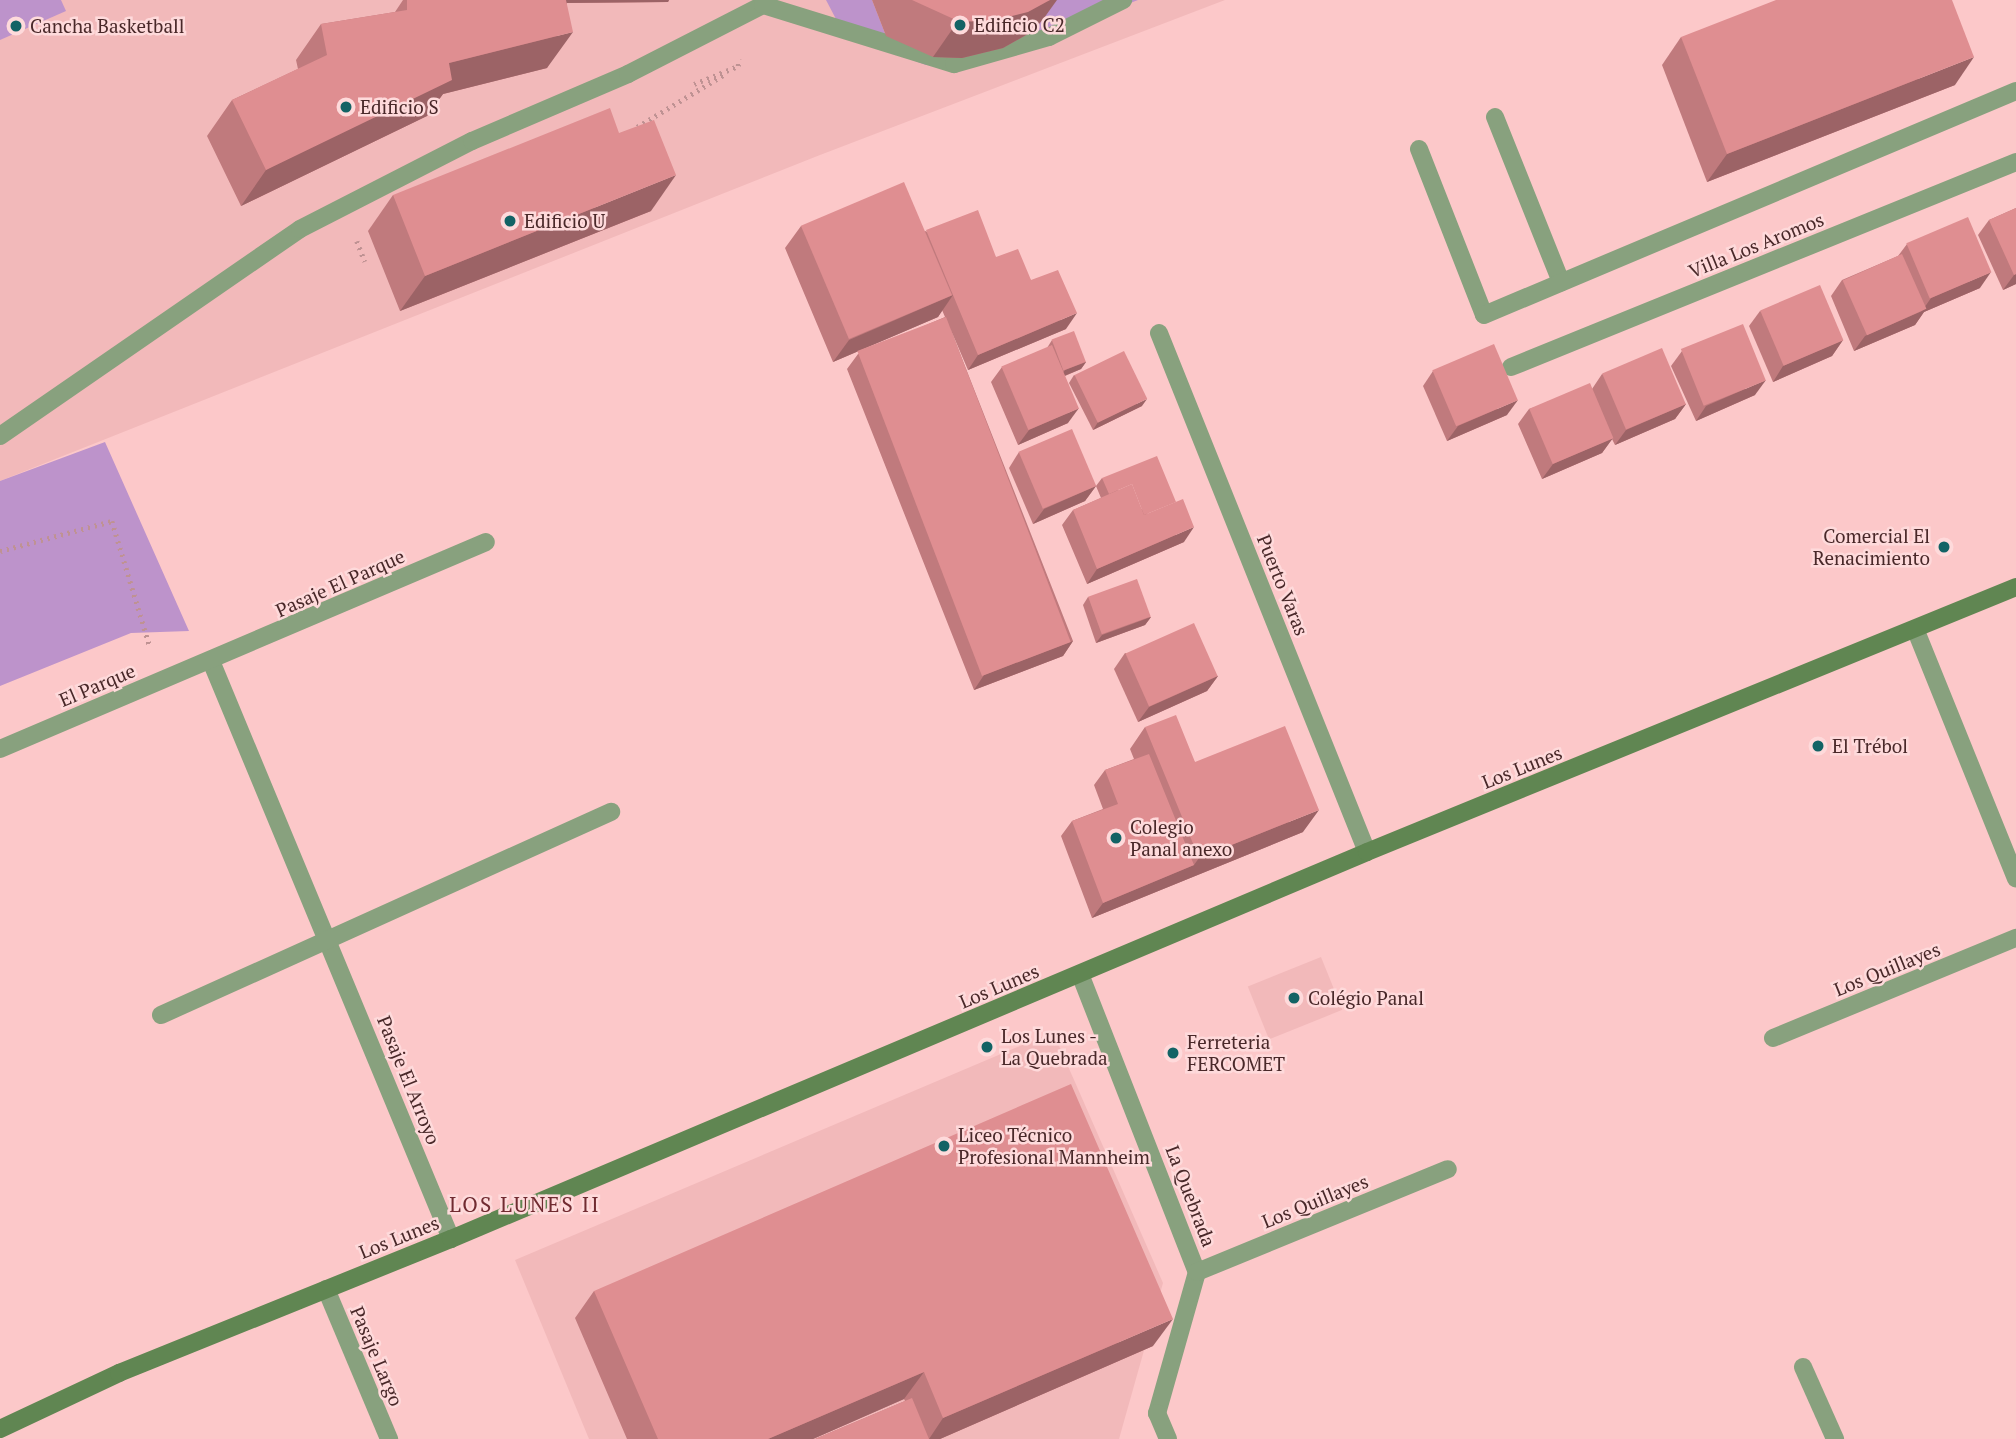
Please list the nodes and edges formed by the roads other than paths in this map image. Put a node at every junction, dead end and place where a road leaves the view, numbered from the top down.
1 (1123, 0) edge
2 (2016, 91) edge
3 (1495, 117) dead end
4 (1419, 149) dead end
5 (2016, 162) edge
6 (1561, 282) junction
7 (1159, 333) dead end
8 (1511, 367) dead end
9 (0, 436) edge
10 (486, 542) dead end
11 (2016, 587) edge
12 (1916, 631) junction
13 (211, 661) junction
14 (0, 749) edge
15 (611, 812) dead end
16 (1367, 852) junction
17 (2016, 879) edge
18 (328, 937) junction
19 (2016, 938) edge
20 (1080, 974) junction
21 (161, 1015) dead end
22 (1773, 1038) dead end
23 (1448, 1170) dead end
24 (451, 1239) junction
25 (1198, 1272) junction
26 (326, 1289) junction
27 (1803, 1367) dead end
28 (0, 1429) edge
29 (389, 1439) edge
30 (1168, 1439) edge
31 (1835, 1439) edge

1 - 9 street
2 - 6 street
3 - 6 street
4 - 6 street
5 - 8 street, Villa Los Aromos
7 - 16 street, Puerto Varas
10 - 13 street, Pasaje El Parque
11 - 12 street, Los Lunes
12 - 16 street, Los Lunes
12 - 17 street
13 - 14 street, El Parque
13 - 18 street, Pasaje El Arroyo
15 - 18 street
16 - 20 street, Los Lunes
18 - 21 street
18 - 24 street, Pasaje El Arroyo
19 - 22 street, Los Quillayes
20 - 24 street, Los Lunes
20 - 25 street, La Quebrada
23 - 25 street, Los Quillayes
24 - 26 street, Los Lunes
25 - 30 street, La Quebrada
26 - 28 street, Los Lunes
26 - 29 street, Pasaje Largo
27 - 31 street

